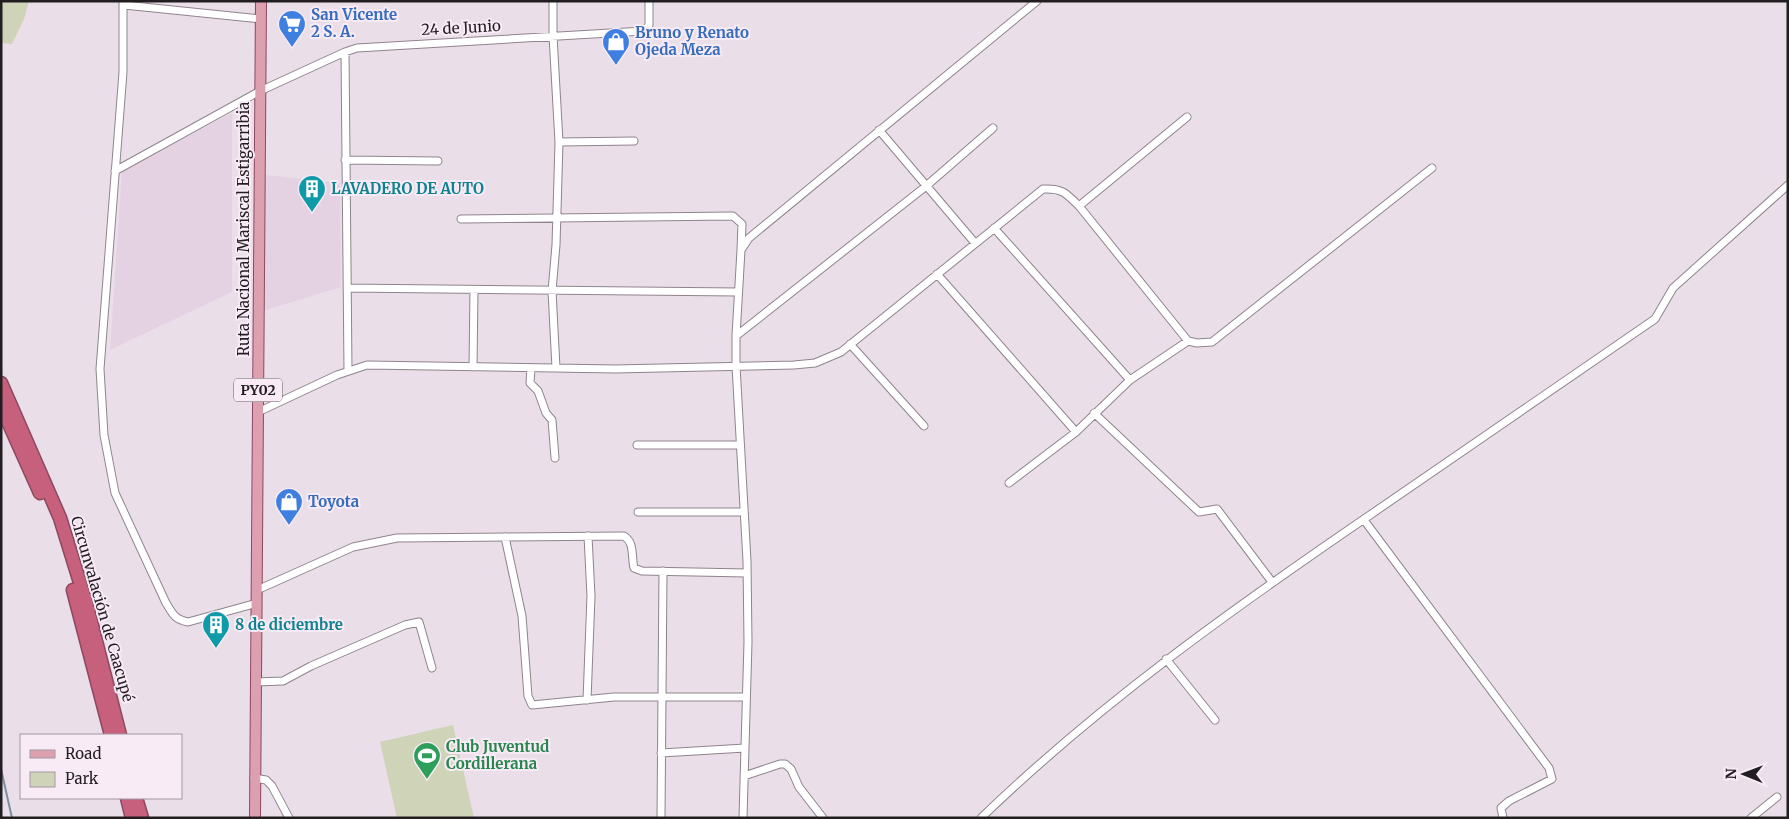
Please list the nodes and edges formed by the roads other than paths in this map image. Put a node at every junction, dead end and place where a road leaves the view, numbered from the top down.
1 (261, 1) edge
2 (553, 1) edge
3 (649, 1) edge
4 (1037, 1) edge
5 (124, 3) edge
6 (261, 19) junction
7 (553, 36) junction
8 (345, 52) junction
9 (260, 91) junction
10 (1187, 117) dead end
11 (993, 128) dead end
12 (878, 130) junction
13 (634, 141) dead end
14 (559, 142) junction
15 (345, 160) junction
16 (438, 160) dead end
17 (1432, 168) dead end
18 (115, 171) junction
19 (1788, 185) edge
20 (925, 186) junction
21 (1079, 206) junction
22 (558, 218) junction
23 (461, 219) dead end
24 (994, 228) junction
25 (975, 244) junction
26 (741, 250) junction
27 (937, 274) junction
28 (347, 288) junction
29 (474, 290) junction
30 (552, 290) junction
31 (738, 292) junction
32 (736, 336) junction
33 (1188, 341) junction
34 (850, 344) junction
35 (736, 366) junction
36 (473, 367) junction
37 (531, 368) junction
38 (556, 368) junction
39 (348, 371) junction
40 (1130, 380) junction
41 (1, 384) edge
42 (1, 406) edge
43 (258, 412) junction
44 (1094, 413) junction
45 (924, 426) dead end
46 (1076, 432) junction
47 (637, 445) dead end
48 (740, 445) junction
49 (555, 458) dead end
50 (1010, 483) dead end
51 (638, 512) dead end
52 (743, 512) junction
53 (1364, 520) junction
54 (588, 536) junction
55 (504, 537) junction
56 (663, 571) junction
57 (747, 573) junction
58 (1272, 582) junction
59 (257, 590) junction
60 (257, 603) junction
61 (1166, 659) junction
62 (432, 668) dead end
63 (256, 682) junction
64 (662, 697) junction
65 (746, 697) junction
66 (588, 700) junction
67 (1215, 720) dead end
68 (111, 734) edge
69 (120, 734) edge
70 (745, 748) junction
71 (662, 753) junction
72 (744, 776) junction
73 (254, 778) junction
74 (1777, 797) dead end
75 (127, 799) edge
76 (136, 799) edge
77 (132, 818) edge
78 (142, 818) edge
79 (255, 818) edge
80 (289, 818) edge
81 (661, 818) edge
82 (743, 818) edge
83 (823, 818) edge
84 (981, 818) edge
85 (1502, 818) edge
86 (1752, 818) edge

1 - 6 main road, Ruta Nacional Mariscal Estigarribia / PY02
2 - 7 street
3 - 7 street, 24 de Junio
4 - 12 street
5 - 6 street
5 - 18 street
6 - 9 main road, Ruta Nacional Mariscal Estigarribia / PY02
7 - 8 street, 24 de Junio
7 - 14 street
8 - 9 street, 24 de Junio
8 - 15 street
9 - 18 street, 24 de Junio
9 - 43 main road, Ruta Nacional Mariscal Estigarribia / PY02
10 - 21 street
11 - 20 street
12 - 20 street
12 - 26 street
13 - 14 street
14 - 22 street
15 - 16 street
15 - 28 street
17 - 33 street
18 - 60 street
19 - 53 street
20 - 25 street
20 - 32 street
21 - 24 street
21 - 33 street
22 - 23 street
22 - 26 street
22 - 30 street
24 - 25 street
24 - 40 street
25 - 27 street
26 - 31 street
27 - 34 street
27 - 46 street
28 - 29 street
28 - 39 street
29 - 30 street
29 - 36 street
30 - 31 street
30 - 38 street
31 - 32 street
32 - 35 street
33 - 40 street
34 - 35 street
34 - 45 street
35 - 38 street
35 - 48 street
36 - 37 street
36 - 39 street
37 - 38 street
37 - 49 street
39 - 43 street
40 - 44 street
41 - 69 highway, Circunvalación de Caacupé
42 - 68 highway, Circunvalación de Caacupé
43 - 59 main road, Ruta Nacional Mariscal Estigarribia / PY02
44 - 46 street
44 - 58 street
46 - 50 street
47 - 48 street
48 - 52 street
51 - 52 street
52 - 57 street
53 - 58 street
53 - 85 street
54 - 55 street
54 - 56 street
54 - 66 street
55 - 59 street
55 - 66 street
56 - 57 street
56 - 64 street
57 - 65 street
58 - 61 street
59 - 60 main road, Ruta Nacional Mariscal Estigarribia / PY02
60 - 63 main road, Ruta Nacional Mariscal Estigarribia / PY02
61 - 67 street
61 - 84 street
62 - 63 street
63 - 73 main road, Ruta Nacional Mariscal Estigarribia / PY02
64 - 65 street
64 - 66 street
64 - 71 street
65 - 70 street
70 - 71 street
70 - 72 street
71 - 81 street
72 - 82 street
72 - 83 street
73 - 79 main road, Ruta Nacional Mariscal Estigarribia / PY02
73 - 80 street
74 - 86 street
75 - 77 highway
76 - 78 highway

